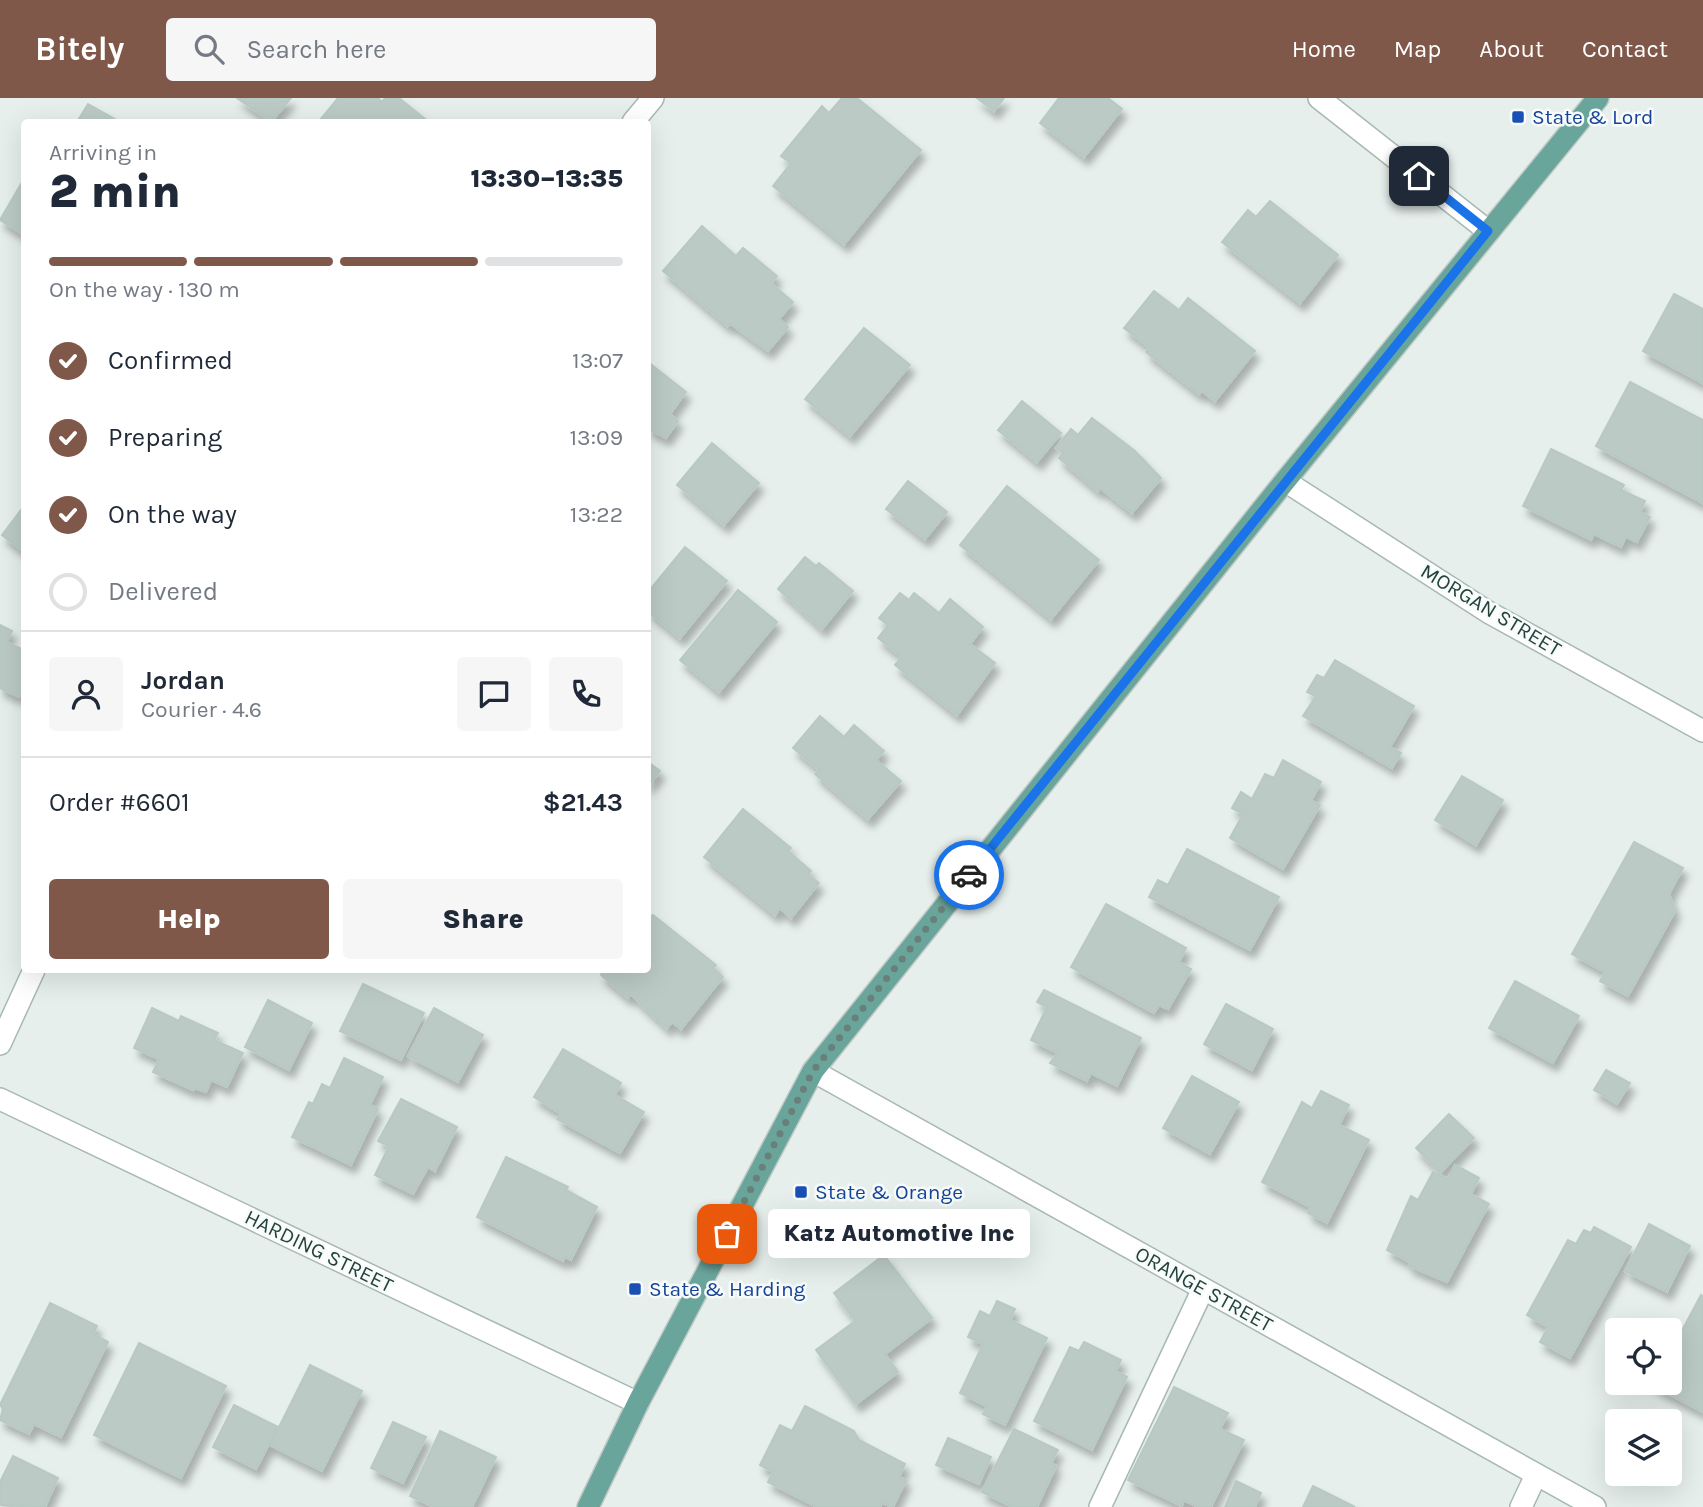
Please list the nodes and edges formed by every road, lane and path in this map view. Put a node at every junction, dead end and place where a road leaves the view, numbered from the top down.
1 (653, 98) edge
2 (1319, 98) edge
3 (1598, 98) edge
4 (636, 119) edge
5 (1488, 231) junction
6 (1285, 481) junction
7 (1703, 731) edge
8 (33, 973) edge
9 (0, 1044) edge
10 (813, 1071) junction
11 (0, 1099) edge
12 (1203, 1289) junction
13 (638, 1403) junction
14 (1536, 1475) junction
15 (588, 1507) edge
16 (1100, 1507) edge
17 (1521, 1507) edge
18 (1595, 1507) edge

1 - 4 street
2 - 5 street
3 - 5 main road
5 - 6 main road
6 - 7 street, MORGAN STREET
6 - 10 main road
8 - 9 street
10 - 12 street, ORANGE STREET
10 - 13 main road
11 - 13 street, HARDING STREET
12 - 14 street, ORANGE STREET
12 - 16 street
13 - 15 main road
14 - 17 street
14 - 18 street, ORANGE STREET

